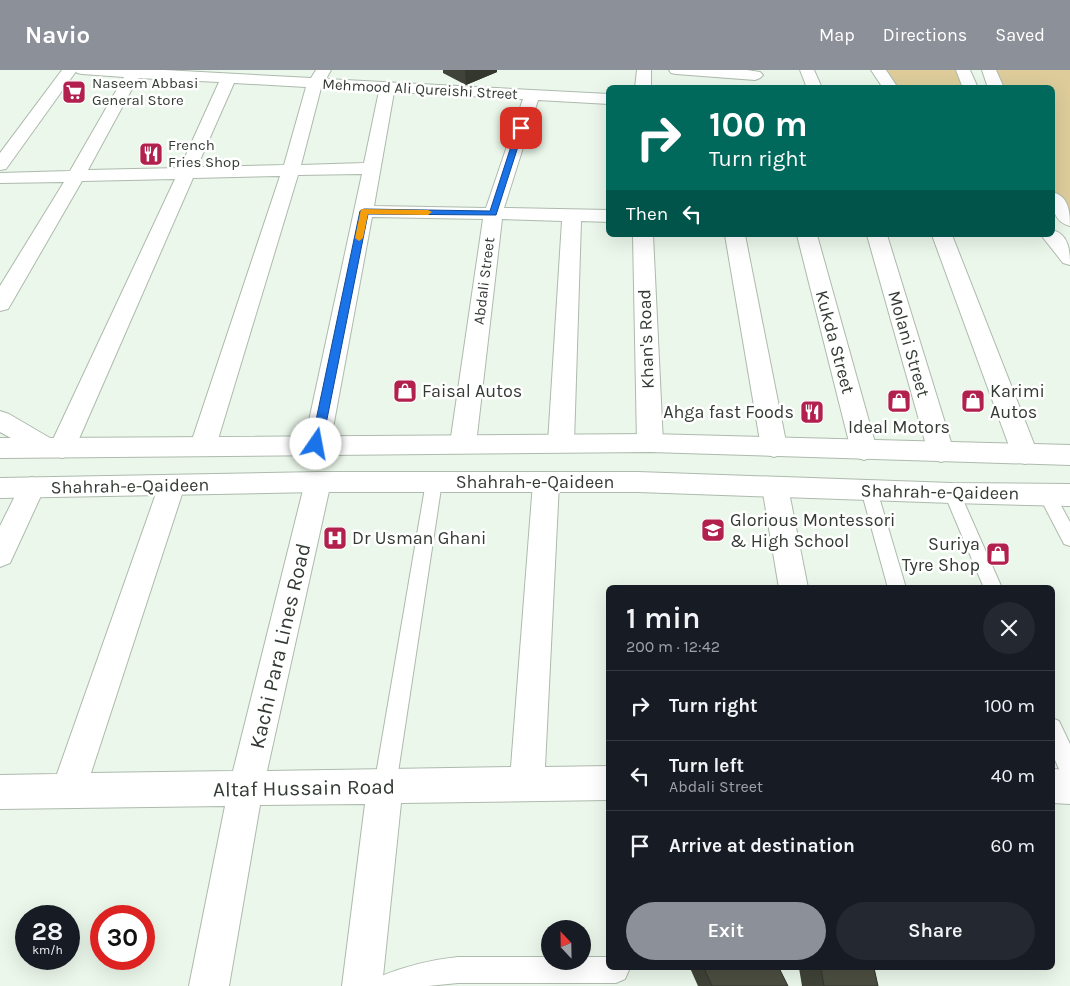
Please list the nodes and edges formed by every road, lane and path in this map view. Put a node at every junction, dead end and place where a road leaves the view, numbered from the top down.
1 (70, 70) edge
2 (82, 70) edge
3 (644, 70) edge
4 (676, 70) edge
5 (807, 70) edge
6 (878, 70) edge
7 (963, 70) edge
8 (989, 70) edge
9 (134, 72) edge
10 (319, 77) edge
11 (229, 78) junction
12 (756, 78) edge
13 (643, 85) edge
14 (814, 85) edge
15 (889, 85) edge
16 (970, 85) edge
17 (995, 85) edge
18 (387, 87) junction
19 (532, 94) junction
20 (606, 99) edge
21 (0, 165) edge
22 (372, 168) junction
23 (291, 170) junction
24 (185, 173) junction
25 (76, 176) junction
26 (0, 178) edge
27 (1055, 201) edge
28 (364, 211) junction
29 (493, 214) junction
30 (572, 215) junction
31 (606, 216) edge
32 (1070, 220) edge
33 (643, 237) edge
34 (736, 237) edge
35 (808, 237) edge
36 (878, 237) edge
37 (943, 237) edge
38 (1053, 237) edge
39 (1070, 259) edge
40 (0, 304) edge
41 (0, 420) edge
42 (560, 443) junction
43 (650, 443) junction
44 (316, 444) junction
45 (463, 444) junction
46 (1070, 444) edge
47 (203, 446) junction
48 (774, 447) junction
49 (0, 448) edge
50 (55, 448) junction
51 (864, 450) junction
52 (941, 452) junction
53 (1025, 454) junction
54 (1070, 455) edge
55 (318, 482) junction
56 (434, 482) junction
57 (546, 483) junction
58 (172, 485) junction
59 (32, 487) junction
60 (775, 487) junction
61 (0, 488) edge
62 (869, 490) junction
63 (952, 493) junction
64 (1058, 494) edge
65 (1070, 539) edge
66 (0, 555) edge
67 (793, 585) edge
68 (896, 585) edge
69 (992, 585) edge
70 (1055, 735) edge
71 (1070, 768) edge
72 (606, 783) edge
73 (527, 785) junction
74 (385, 786) junction
75 (1055, 786) edge
76 (1070, 787) edge
77 (246, 789) junction
78 (68, 791) junction
79 (0, 792) edge
80 (616, 970) dead end
81 (209, 986) edge
82 (362, 986) edge
83 (388, 986) edge

1 - 21 street
2 - 9 street, Mehmood Ali Qureishi Street
3 - 13 street
4 - 12 street
5 - 14 street
6 - 15 street
7 - 16 street
8 - 17 street
9 - 11 street, Mehmood Ali Qureishi Street
9 - 25 street
10 - 11 street, Mehmood Ali Qureishi Street
10 - 18 street, Mehmood Ali Qureishi Street
10 - 23 street
11 - 24 street
18 - 19 street, Mehmood Ali Qureishi Street
18 - 22 street
19 - 20 street, Mehmood Ali Qureishi Street
19 - 29 street, Abdali Street
22 - 23 street
22 - 28 street
23 - 24 street
23 - 47 street
24 - 25 street
24 - 50 street
25 - 26 street
25 - 40 street
27 - 32 street
28 - 29 street
28 - 44 street
29 - 30 street
29 - 45 street, Abdali Street
30 - 31 street
30 - 42 street
33 - 43 street, Khan's Road
34 - 48 street
35 - 51 street, Kukda Street
36 - 52 street, Molani Street
37 - 53 street
38 - 39 street
41 - 50 street
42 - 43 street
42 - 45 street
43 - 48 street
44 - 45 street
44 - 47 street
46 - 53 street
47 - 50 street
48 - 51 street
49 - 50 street
51 - 52 street
52 - 53 street
53 - 54 street
55 - 56 street, Shahrah-e-Qaideen
55 - 58 street, Shahrah-e-Qaideen
55 - 77 street, Kachi Para Lines Road
56 - 57 street, Shahrah-e-Qaideen
56 - 74 lane
57 - 60 street, Shahrah-e-Qaideen
57 - 73 street
58 - 59 street, Shahrah-e-Qaideen
58 - 78 street
59 - 61 street, Shahrah-e-Qaideen
59 - 66 street
60 - 62 street, Shahrah-e-Qaideen
60 - 67 street
62 - 63 street, Shahrah-e-Qaideen
62 - 68 lane
63 - 64 street, Shahrah-e-Qaideen
63 - 69 lane
64 - 65 lane
70 - 71 lane
72 - 73 street, Altaf Hussain Road
73 - 74 street, Altaf Hussain Road
74 - 77 street, Altaf Hussain Road
74 - 82 street
75 - 76 street
77 - 78 street, Altaf Hussain Road
77 - 81 street, Kachi Para Lines Road
78 - 79 street, Altaf Hussain Road
80 - 83 lane

